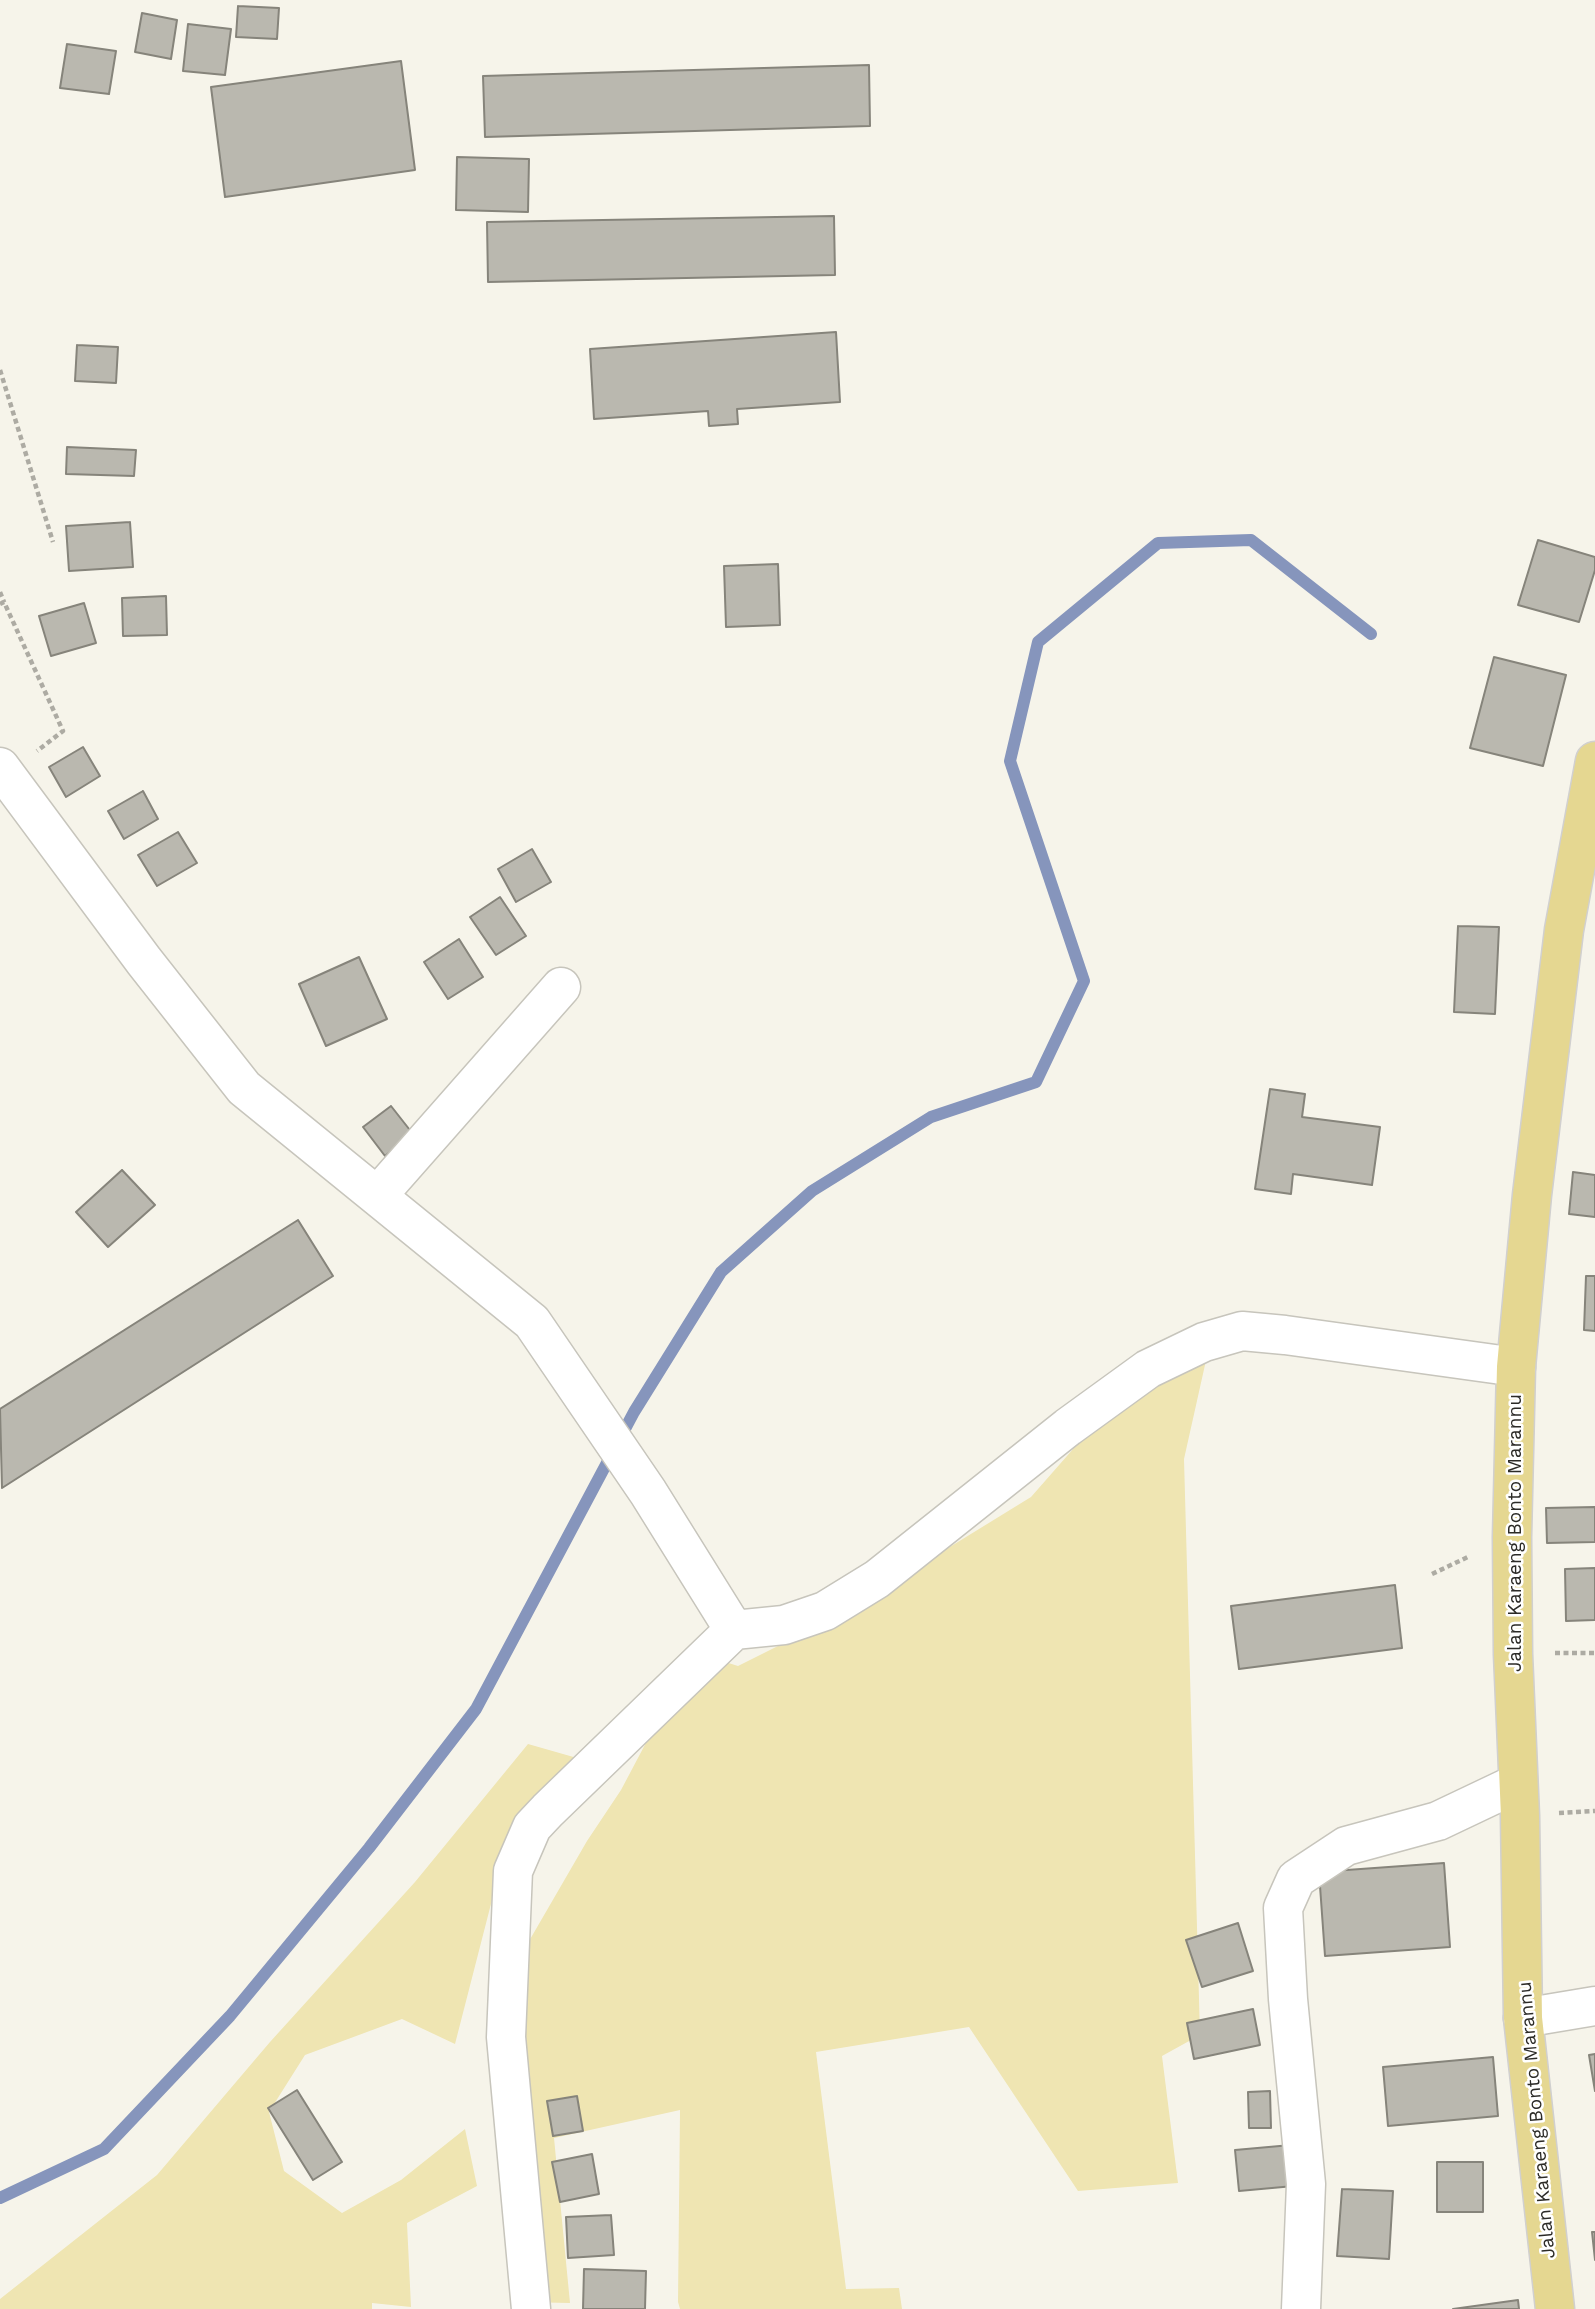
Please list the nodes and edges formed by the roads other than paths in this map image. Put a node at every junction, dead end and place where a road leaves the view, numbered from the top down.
1 (1595, 761) edge
2 (0, 767) edge
3 (561, 987) dead end
4 (377, 1196) junction
5 (1516, 1367) junction
6 (734, 1630) junction
7 (1518, 1783) junction
8 (1595, 2006) edge
9 (1523, 2018) junction
10 (531, 2309) edge
11 (1301, 2309) edge
12 (1555, 2309) edge

1 - 5 main road, Jalan Karaeng Bonto Marannu
2 - 4 street
3 - 4 street
4 - 6 street
5 - 6 street
5 - 7 main road, Jalan Karaeng Bonto Marannu
6 - 10 street
7 - 9 main road, Jalan Karaeng Bonto Marannu
7 - 11 street
8 - 9 street
9 - 12 main road, Jalan Karaeng Bonto Marannu

